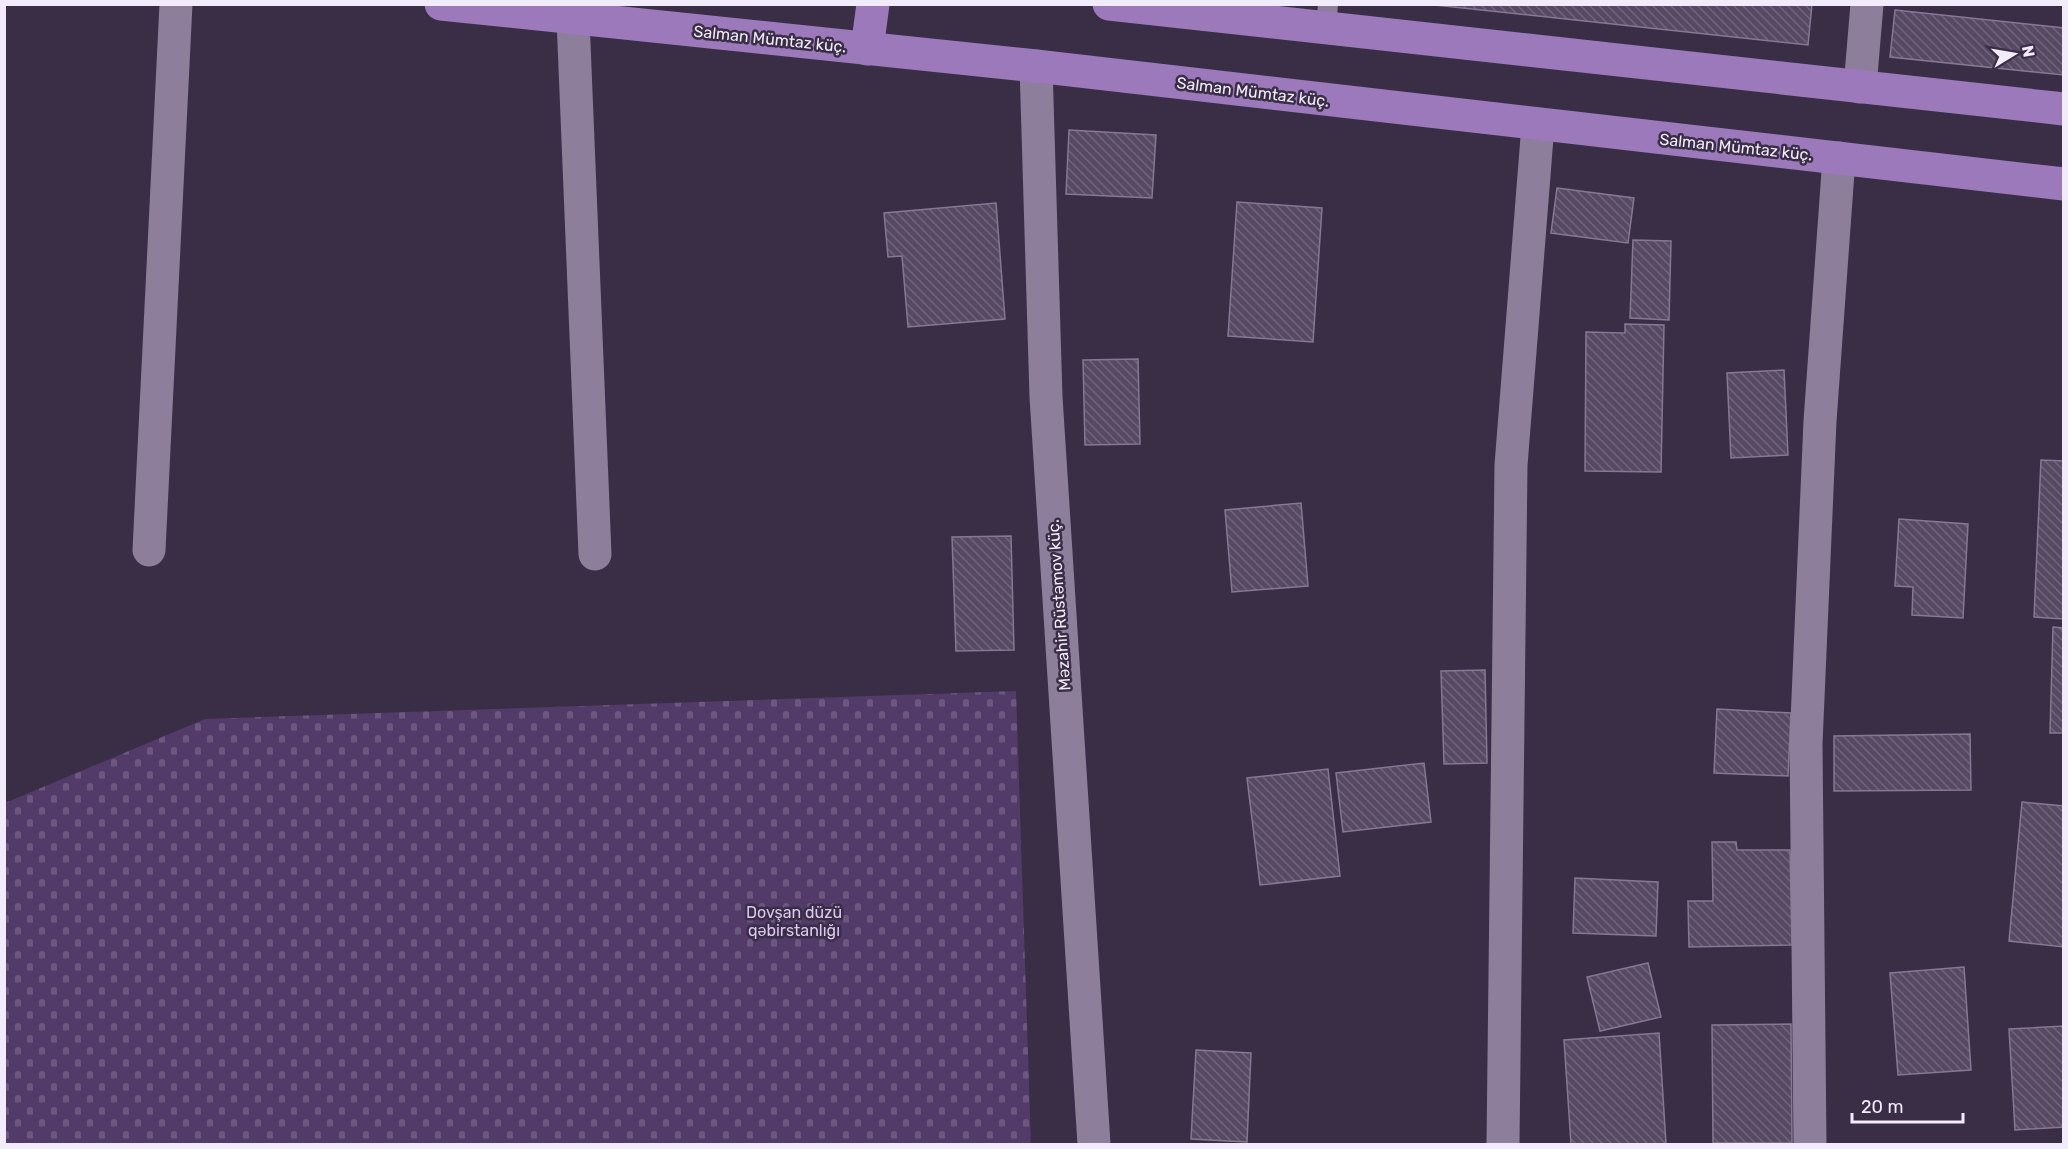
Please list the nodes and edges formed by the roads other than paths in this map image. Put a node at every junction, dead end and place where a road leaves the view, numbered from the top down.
1 (176, 4) edge
2 (441, 4) edge
3 (873, 4) edge
4 (1110, 4) edge
5 (1867, 4) edge
6 (1327, 17) edge
7 (573, 19) junction
8 (867, 49) junction
9 (1036, 66) junction
10 (1860, 87) junction
11 (2064, 109) edge
12 (1538, 125) junction
13 (1839, 158) junction
14 (2064, 184) edge
15 (149, 550) dead end
16 (595, 554) dead end
17 (1094, 1144) edge
18 (1503, 1144) edge
19 (1810, 1144) edge

1 - 15 street
2 - 7 highway, Salman Mümtaz küç.
3 - 8 highway
4 - 6 highway
5 - 10 street
6 - 10 highway
7 - 8 highway, Salman Mümtaz küç.
7 - 16 street
8 - 9 highway, Salman Mümtaz küç.
9 - 12 highway, Salman Mümtaz küç.
9 - 17 street, Məzahir Rüstəmov küç.
10 - 11 highway
12 - 13 highway, Salman Mümtaz küç.
12 - 18 street
13 - 14 highway, Salman Mümtaz küç.
13 - 19 street

